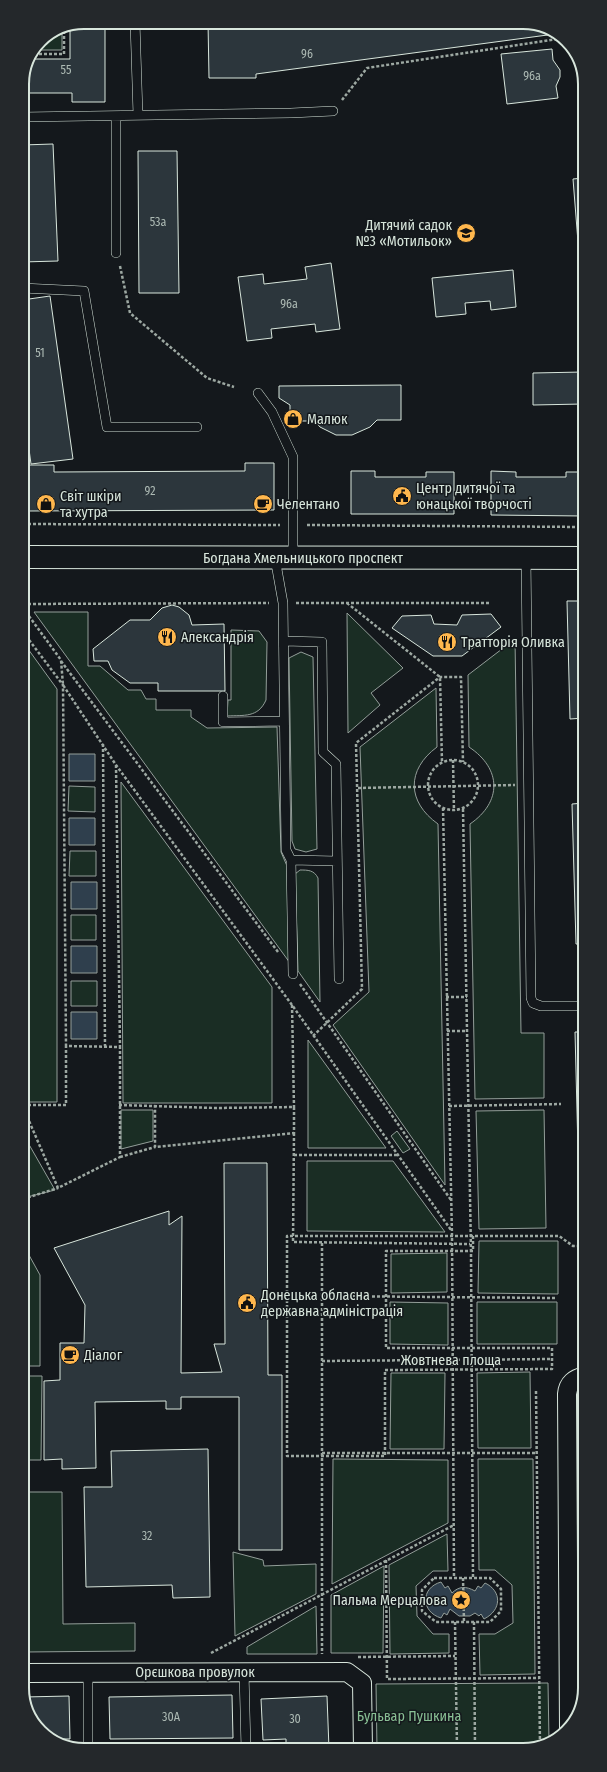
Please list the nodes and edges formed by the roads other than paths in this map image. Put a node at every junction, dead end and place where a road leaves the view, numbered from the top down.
1 (135, 29) edge
2 (333, 111) road end
3 (138, 115) junction
4 (116, 116) junction
5 (29, 117) edge
6 (116, 251) road end
7 (29, 288) edge
8 (258, 392) dead end
9 (197, 427) dead end
10 (29, 557) edge
11 (284, 558) junction
12 (526, 558) junction
13 (578, 558) edge
14 (284, 641) junction
15 (223, 696) dead end
16 (284, 721) junction
17 (291, 860) junction
18 (337, 861) junction
19 (293, 974) road end
20 (339, 979) dead end
21 (578, 1006) edge
22 (578, 1379) edge
23 (244, 1672) junction
24 (29, 1673) edge
25 (88, 1673) junction
26 (569, 1719) edge
27 (88, 1743) edge
28 (246, 1743) edge
29 (363, 1743) edge

1 - 3 lane
2 - 3 lane
3 - 4 lane
4 - 5 lane
4 - 6 lane
7 - 9 lane
8 - 11 lane
10 - 11 main road, Богдана Хмельницького проспект
11 - 12 main road, Богдана Хмельницького проспект
11 - 14 lane
12 - 13 main road, Богдана Хмельницького проспект
12 - 21 lane
14 - 16 lane
14 - 18 lane
15 - 16 lane
16 - 17 lane
17 - 18 lane
17 - 19 lane
18 - 20 lane
22 - 26 street
23 - 25 street, Орєшкова провулок
23 - 28 lane
23 - 29 street, Орєшкова провулок
24 - 25 street, Орєшкова провулок
25 - 27 lane

